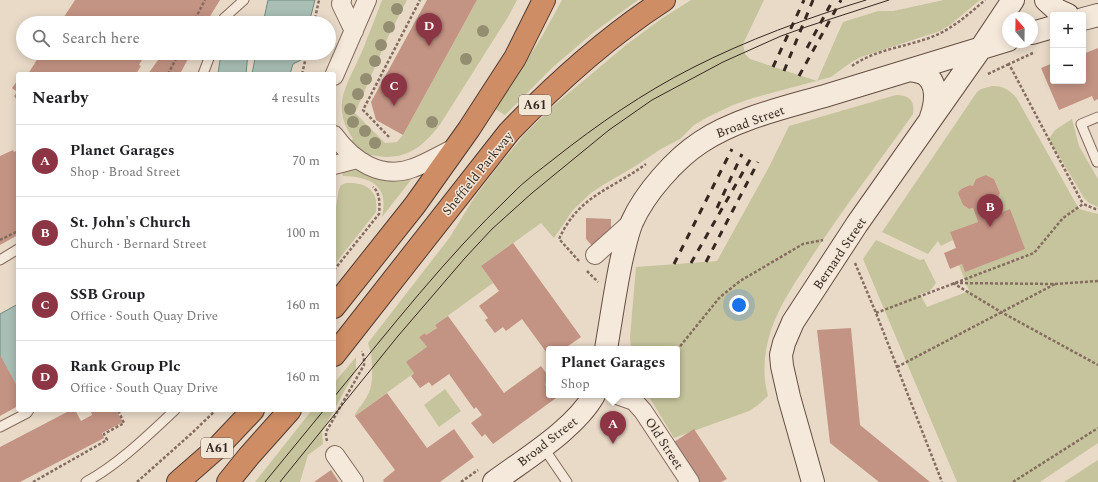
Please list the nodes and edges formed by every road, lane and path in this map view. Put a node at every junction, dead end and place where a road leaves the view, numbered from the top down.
1 (205, 0) edge
2 (244, 0) edge
3 (319, 0) edge
4 (342, 0) edge
5 (367, 0) edge
6 (420, 0) edge
7 (544, 0) edge
8 (664, 0) edge
9 (1013, 0) edge
10 (1046, 0) edge
11 (1065, 12) edge
12 (197, 16) edge
13 (226, 16) edge
14 (316, 16) edge
15 (354, 30) junction
16 (1050, 30) edge
17 (1038, 40) edge
18 (1002, 42) edge
19 (982, 48) junction
20 (1028, 48) edge
21 (175, 60) edge
22 (208, 60) edge
23 (305, 60) edge
24 (911, 70) junction
25 (169, 72) edge
26 (204, 72) edge
27 (302, 72) edge
28 (336, 72) edge
29 (1098, 117) edge
30 (929, 122) junction
31 (336, 137) edge
32 (389, 137) dead end
33 (455, 148) junction
34 (357, 159) junction
35 (650, 161) dead end
36 (1098, 162) edge
37 (336, 164) edge
38 (368, 183) dead end
39 (1083, 204) junction
40 (1098, 210) edge
41 (633, 221) junction
42 (16, 232) edge
43 (0, 240) edge
44 (837, 240) junction
45 (16, 250) edge
46 (595, 255) dead end
47 (0, 260) edge
48 (336, 268) edge
49 (1098, 281) edge
50 (599, 283) dead end
51 (952, 283) junction
52 (1055, 284) junction
53 (336, 304) edge
54 (1001, 312) junction
55 (876, 313) junction
56 (606, 346) edge
57 (680, 346) edge
58 (362, 349) dead end
59 (336, 352) edge
60 (1098, 365) edge
61 (897, 368) junction
62 (592, 398) edge
63 (624, 398) edge
64 (27, 412) edge
65 (119, 412) edge
66 (173, 412) edge
67 (214, 412) edge
68 (251, 412) edge
69 (288, 412) edge
70 (0, 427) edge
71 (1098, 428) edge
72 (542, 446) junction
73 (335, 455) joint
74 (33, 482) edge
75 (86, 482) edge
76 (137, 482) edge
77 (178, 482) edge
78 (228, 482) edge
79 (354, 482) edge
80 (494, 482) edge
81 (568, 482) edge
82 (690, 482) edge
83 (813, 482) edge
84 (942, 482) edge
85 (1013, 482) edge

1 - 12 path
2 - 13 lane
3 - 14 path
4 - 15 street
5 - 15 street
6 - 32 path
7 - 33 highway
8 - 59 highway, Sheffield Parkway / A61
9 - 19 street, Bernard Street
10 - 11 street
15 - 28 street
16 - 17 street
18 - 19 street, Broad Street
19 - 24 street, Broad Street
19 - 30 street, Bernard Street
20 - 39 path
21 - 25 path
22 - 26 lane
23 - 27 path
24 - 30 street
24 - 41 street, Broad Street
29 - 36 lane
30 - 44 street, Bernard Street
31 - 34 street
33 - 34 street
33 - 53 highway
34 - 37 street
35 - 50 path
38 - 48 path
39 - 40 path
39 - 51 path
41 - 46 street
41 - 56 street, Broad Street
42 - 43 path
44 - 55 path
44 - 57 path
44 - 83 street, Bernard Street
45 - 47 lane
49 - 52 path
51 - 52 path
51 - 54 path
51 - 55 path
52 - 54 path
54 - 60 path
54 - 61 path
55 - 61 path
58 - 73 path
61 - 84 path
62 - 72 street, Broad Street
63 - 82 street, Old Street
64 - 70 lane
65 - 74 path
66 - 75 lane
67 - 76 path
68 - 77 highway, A61
69 - 78 highway, A61
71 - 85 path
72 - 80 street, Broad Street
72 - 81 lane
73 - 79 street

